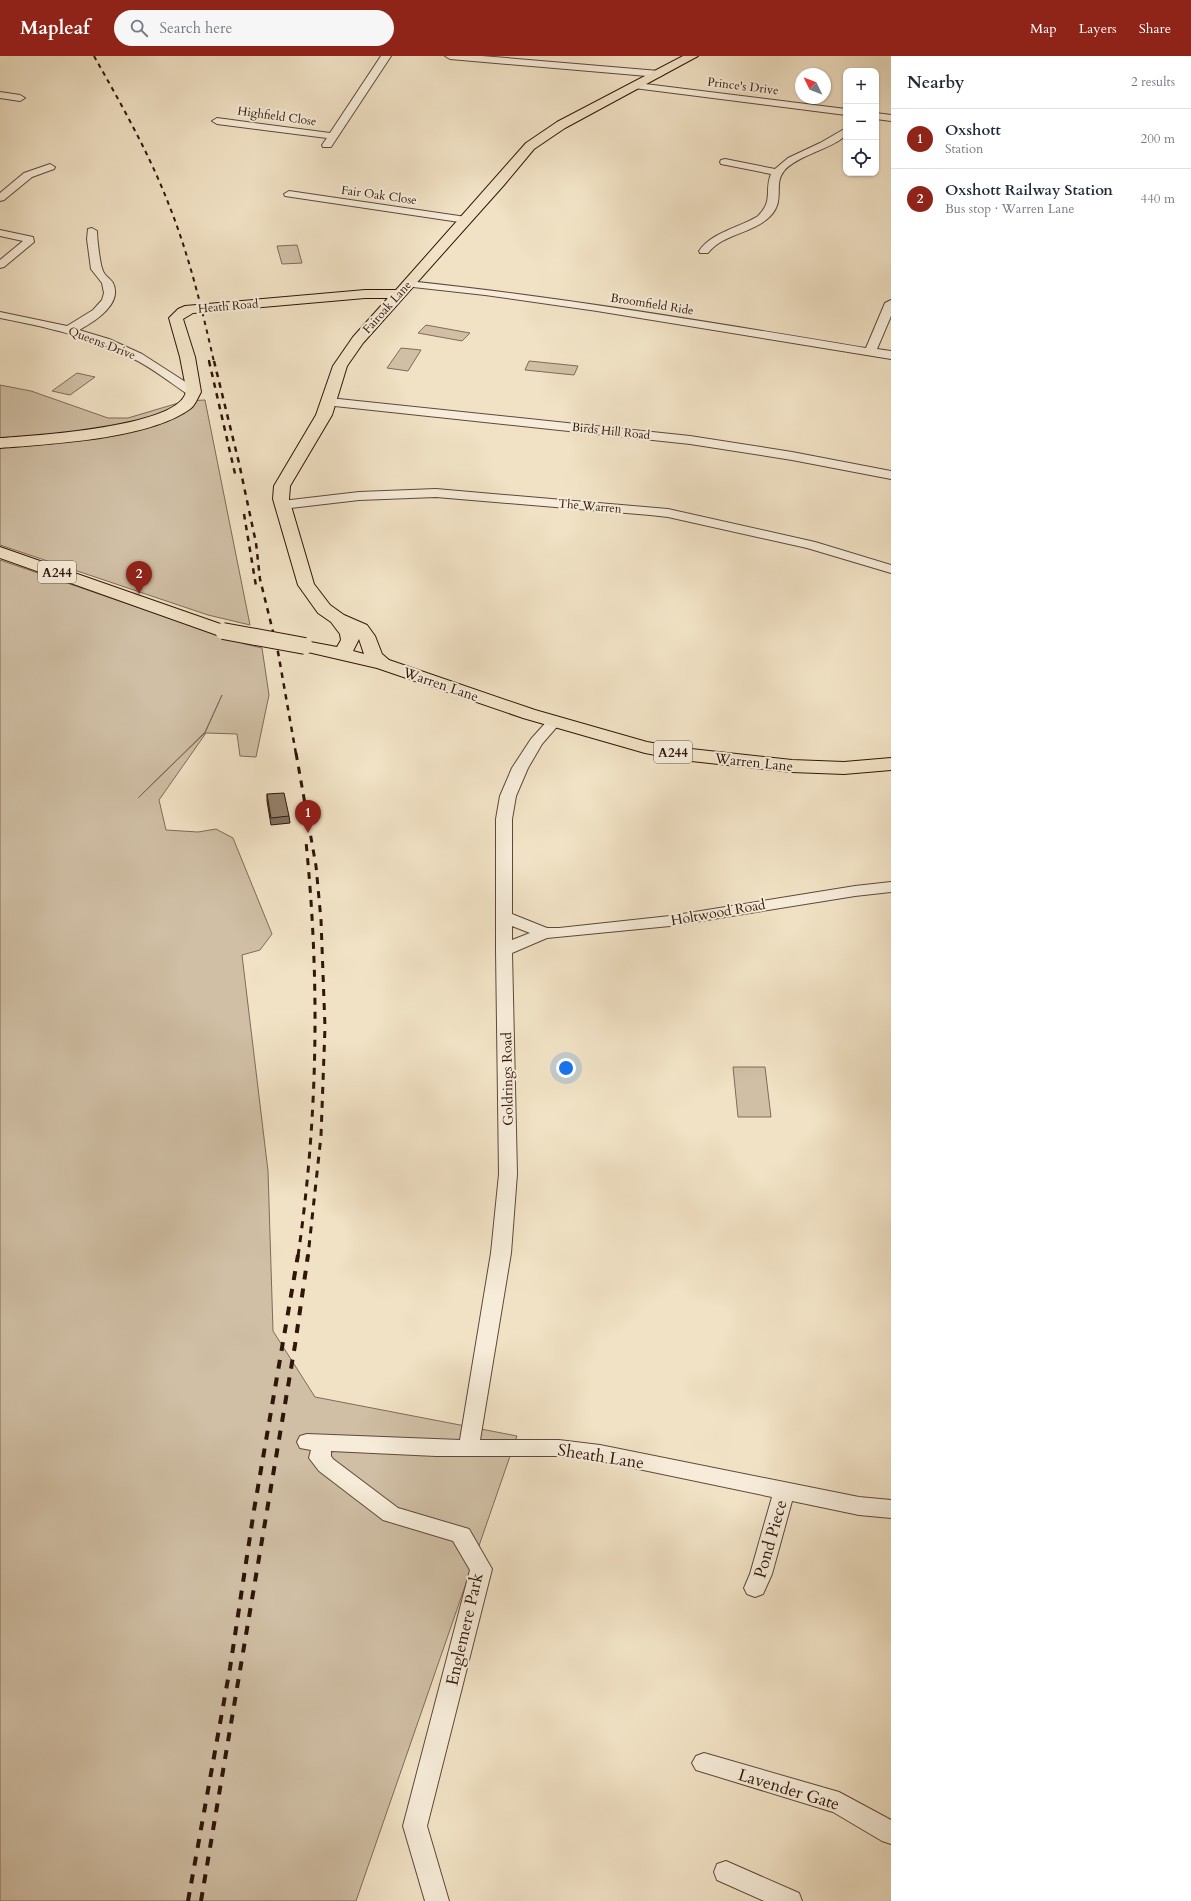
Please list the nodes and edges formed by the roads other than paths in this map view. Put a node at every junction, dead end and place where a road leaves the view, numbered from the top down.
1 (386, 56) edge
2 (450, 56) edge
3 (692, 56) edge
4 (659, 74) junction
5 (637, 86) junction
6 (0, 96) edge
7 (20, 98) dead end
8 (843, 112) edge
9 (879, 116) edge
10 (891, 118) edge
11 (217, 121) dead end
12 (843, 133) edge
13 (333, 136) junction
14 (327, 145) dead end
15 (725, 162) dead end
16 (50, 166) dead end
17 (776, 172) junction
18 (289, 194) dead end
19 (0, 198) edge
20 (466, 220) junction
21 (92, 231) dead end
22 (0, 233) edge
23 (704, 251) dead end
24 (0, 265) edge
25 (403, 289) junction
26 (891, 303) edge
27 (0, 315) edge
28 (69, 330) junction
29 (870, 352) junction
30 (891, 355) edge
31 (194, 393) junction
32 (329, 402) junction
33 (0, 443) edge
34 (891, 475) edge
35 (282, 505) junction
36 (0, 552) edge
37 (891, 569) edge
38 (337, 618) junction
39 (341, 653) junction
40 (383, 664) junction
41 (554, 722) junction
42 (891, 764) edge
43 (891, 887) edge
44 (504, 917) junction
45 (545, 933) junction
46 (504, 950) junction
47 (314, 1442) joint
48 (470, 1448) junction
49 (784, 1490) junction
50 (891, 1508) edge
51 (755, 1588) dead end
52 (704, 1763) dead end
53 (891, 1833) edge
54 (726, 1872) dead end
55 (437, 1901) edge
56 (790, 1901) edge

1 - 13 street
2 - 4 street
3 - 4 main road, Fairoak Lane
4 - 5 main road, Fairoak Lane
5 - 8 street, Prince's Drive
5 - 20 main road, Fairoak Lane
6 - 7 street
9 - 10 street
11 - 13 street, Highfield Close
12 - 17 street
13 - 14 street
15 - 17 street
16 - 19 street
17 - 23 street
18 - 20 street, Fair Oak Close
20 - 25 main road, Fairoak Lane
21 - 28 street
22 - 24 street
25 - 29 street, Broomfield Ride
25 - 31 main road, Heath Road
25 - 32 main road, Fairoak Lane
26 - 29 street
27 - 28 street, Queens Drive
28 - 31 street, Queens Drive
29 - 30 street, Broomfield Ride
31 - 33 main road
32 - 34 street, Birds Hill Road
32 - 35 main road, Fairoak Lane
35 - 37 street, The Warren
35 - 38 main road, Fairoak Lane
36 - 39 main road, Warren Lane / A244, bridge
38 - 39 main road, Fairoak Lane
38 - 40 main road
39 - 40 main road, Warren Lane / A244
40 - 41 main road, Warren Lane / A244
41 - 42 main road, Warren Lane / A244
41 - 44 street, Goldrings Road
43 - 45 street, Holtwood Road
44 - 45 street, Holtwood Road
44 - 46 street, Goldrings Road
45 - 46 street, Holtwood Road
46 - 48 street, Goldrings Road
47 - 48 street, Sheath Lane
47 - 55 street, Englemere Park
48 - 49 street, Sheath Lane
49 - 50 street, Sheath Lane
49 - 51 street, Pond Piece
52 - 53 street, Lavender Gate
54 - 56 street

